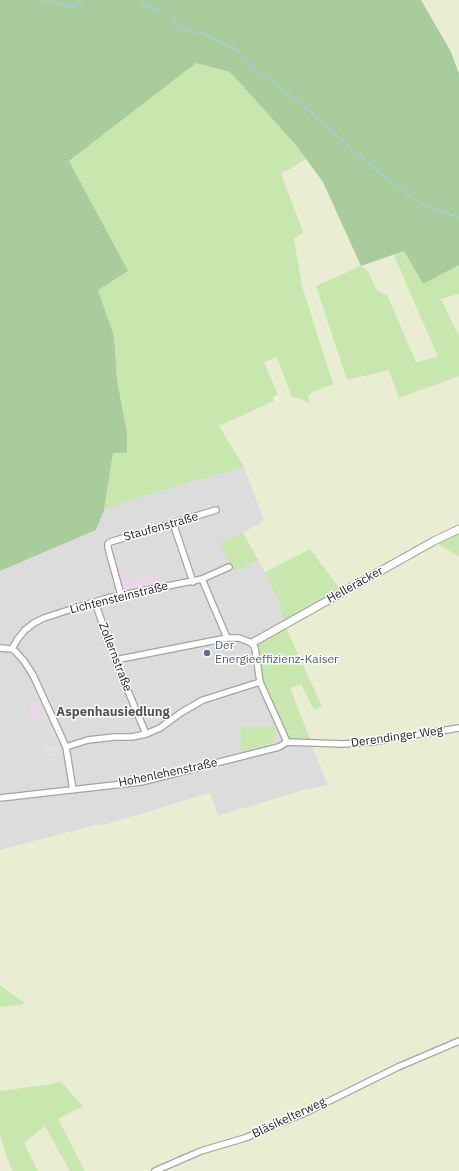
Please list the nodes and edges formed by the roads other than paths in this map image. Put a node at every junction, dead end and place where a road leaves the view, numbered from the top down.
1 (216, 510) dead end
2 (173, 523) junction
3 (459, 528) edge
4 (229, 567) dead end
5 (202, 579) junction
6 (193, 582) junction
7 (121, 595) junction
8 (95, 602) junction
9 (227, 638) junction
10 (252, 643) junction
11 (0, 648) edge
12 (12, 650) junction
13 (115, 660) junction
14 (260, 682) junction
15 (459, 728) edge
16 (146, 734) junction
17 (286, 742) junction
18 (66, 748) junction
19 (73, 790) junction
20 (0, 798) edge
21 (459, 1041) edge
22 (155, 1171) edge

1 - 2 street, Staufenstraße
2 - 6 street
2 - 7 street, Staufenstraße
3 - 10 street, Helleräcker
4 - 5 street, Lichtensteinstraße
5 - 6 street, Lichtensteinstraße
5 - 9 street
6 - 7 street, Lichtensteinstraße
7 - 8 street, Lichtensteinstraße
8 - 12 street, Lichtensteinstraße
8 - 13 street, Zollernstraße
9 - 10 street
9 - 13 street
10 - 14 street
11 - 12 street
12 - 18 street
13 - 16 street, Zollernstraße
14 - 16 street
14 - 17 street
15 - 17 street, Derendinger Weg
16 - 18 street
17 - 19 street, Hohenlehenstraße
18 - 19 street
19 - 20 street, Hohenlehenstraße
21 - 22 street, Bläsikelterweg

